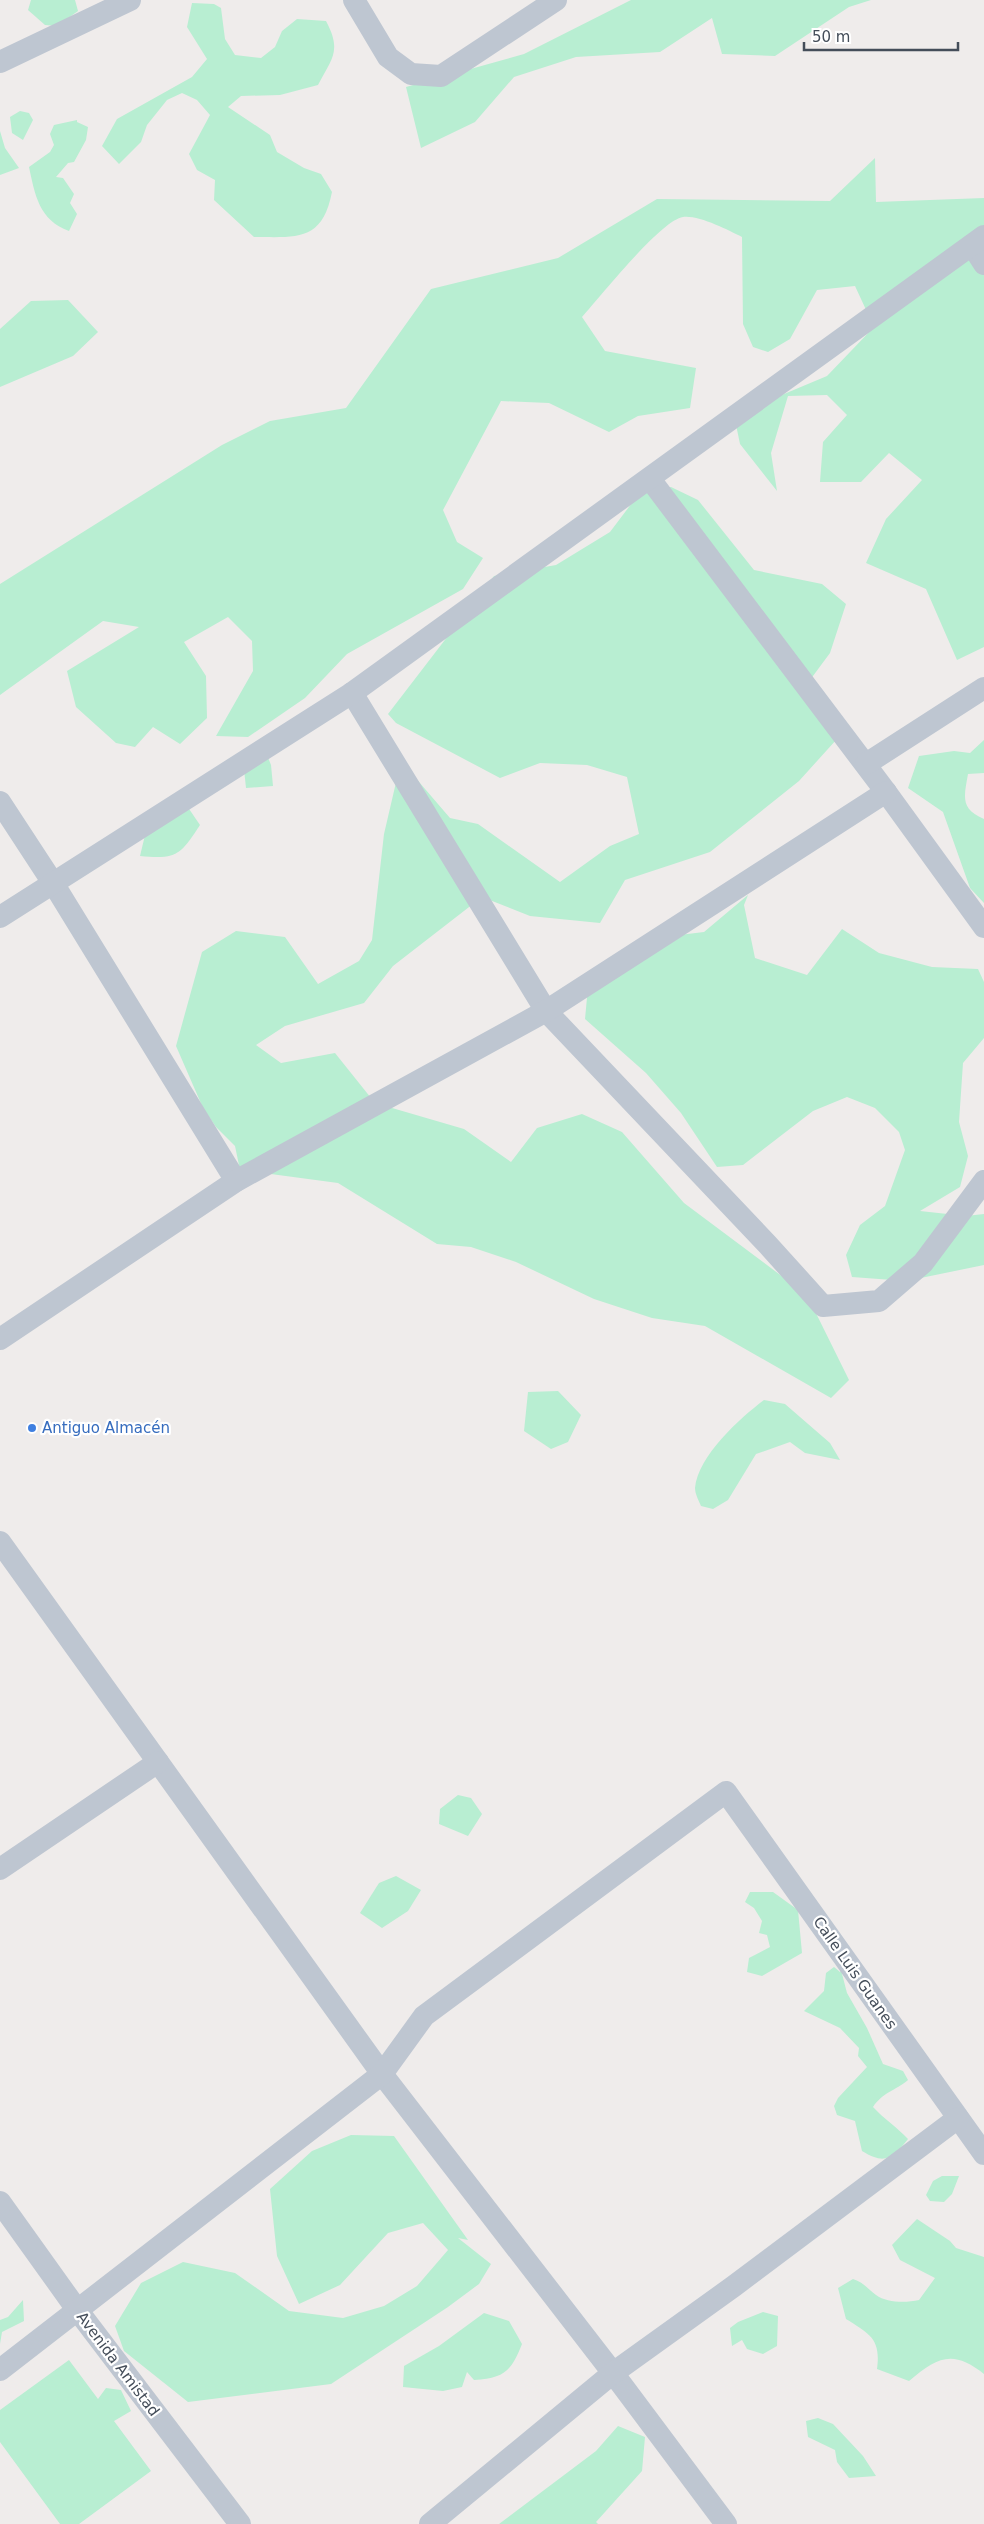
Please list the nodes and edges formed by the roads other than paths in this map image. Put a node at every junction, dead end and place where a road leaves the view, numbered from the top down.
1 (130, 0) edge
2 (354, 0) edge
3 (556, 0) edge
4 (0, 62) edge
5 (978, 241) edge
6 (984, 264) edge
7 (650, 479) junction
8 (984, 688) edge
9 (352, 694) junction
10 (866, 764) junction
11 (886, 792) junction
12 (0, 802) edge
13 (54, 883) junction
14 (0, 917) edge
15 (984, 927) edge
16 (546, 1010) junction
17 (984, 1180) edge
18 (236, 1181) junction
19 (0, 1339) edge
20 (0, 1542) edge
21 (158, 1762) junction
22 (0, 1869) edge
23 (382, 2074) junction
24 (958, 2118) junction
25 (984, 2154) edge
26 (0, 2202) edge
27 (78, 2311) junction
28 (0, 2370) edge
29 (614, 2373) junction
30 (240, 2524) edge
31 (430, 2524) edge
32 (726, 2524) edge

1 - 4 street
2 - 3 street
5 - 6 street
5 - 7 street
7 - 9 street
7 - 10 street
8 - 10 street
9 - 13 street
9 - 16 street
10 - 11 street
11 - 15 street
11 - 16 street
12 - 13 street
13 - 14 street
13 - 18 street
16 - 17 street
16 - 18 street
18 - 19 street
20 - 21 street
21 - 22 street
21 - 23 street
23 - 24 street, Calle Luis Guanes
23 - 27 street
23 - 29 street
24 - 25 street, Calle Luis Guanes
24 - 29 street
26 - 27 street, Avenida Amistad
27 - 28 street
27 - 30 street, Avenida Amistad
29 - 31 street
29 - 32 street

